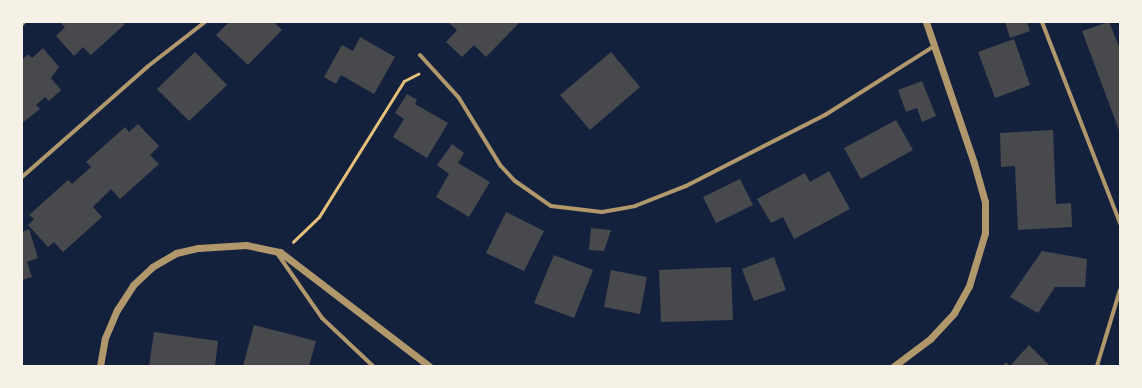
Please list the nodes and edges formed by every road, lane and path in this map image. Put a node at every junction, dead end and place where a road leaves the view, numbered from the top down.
1 (24, 22) edge
2 (204, 22) edge
3 (926, 22) edge
4 (1042, 22) edge
5 (22, 24) edge
6 (934, 46) junction
7 (420, 55) dead end
8 (404, 81) dead end
9 (22, 177) edge
10 (1120, 223) edge
11 (289, 246) dead end
12 (276, 251) junction
13 (1120, 290) edge
14 (100, 366) edge
15 (374, 366) edge
16 (428, 366) edge
17 (894, 366) edge
18 (1097, 366) edge

1 - 5 street
2 - 9 street
3 - 6 street
4 - 10 street
6 - 7 street
6 - 17 street
8 - 11 path
12 - 14 street
12 - 15 street
12 - 16 street
13 - 18 street

